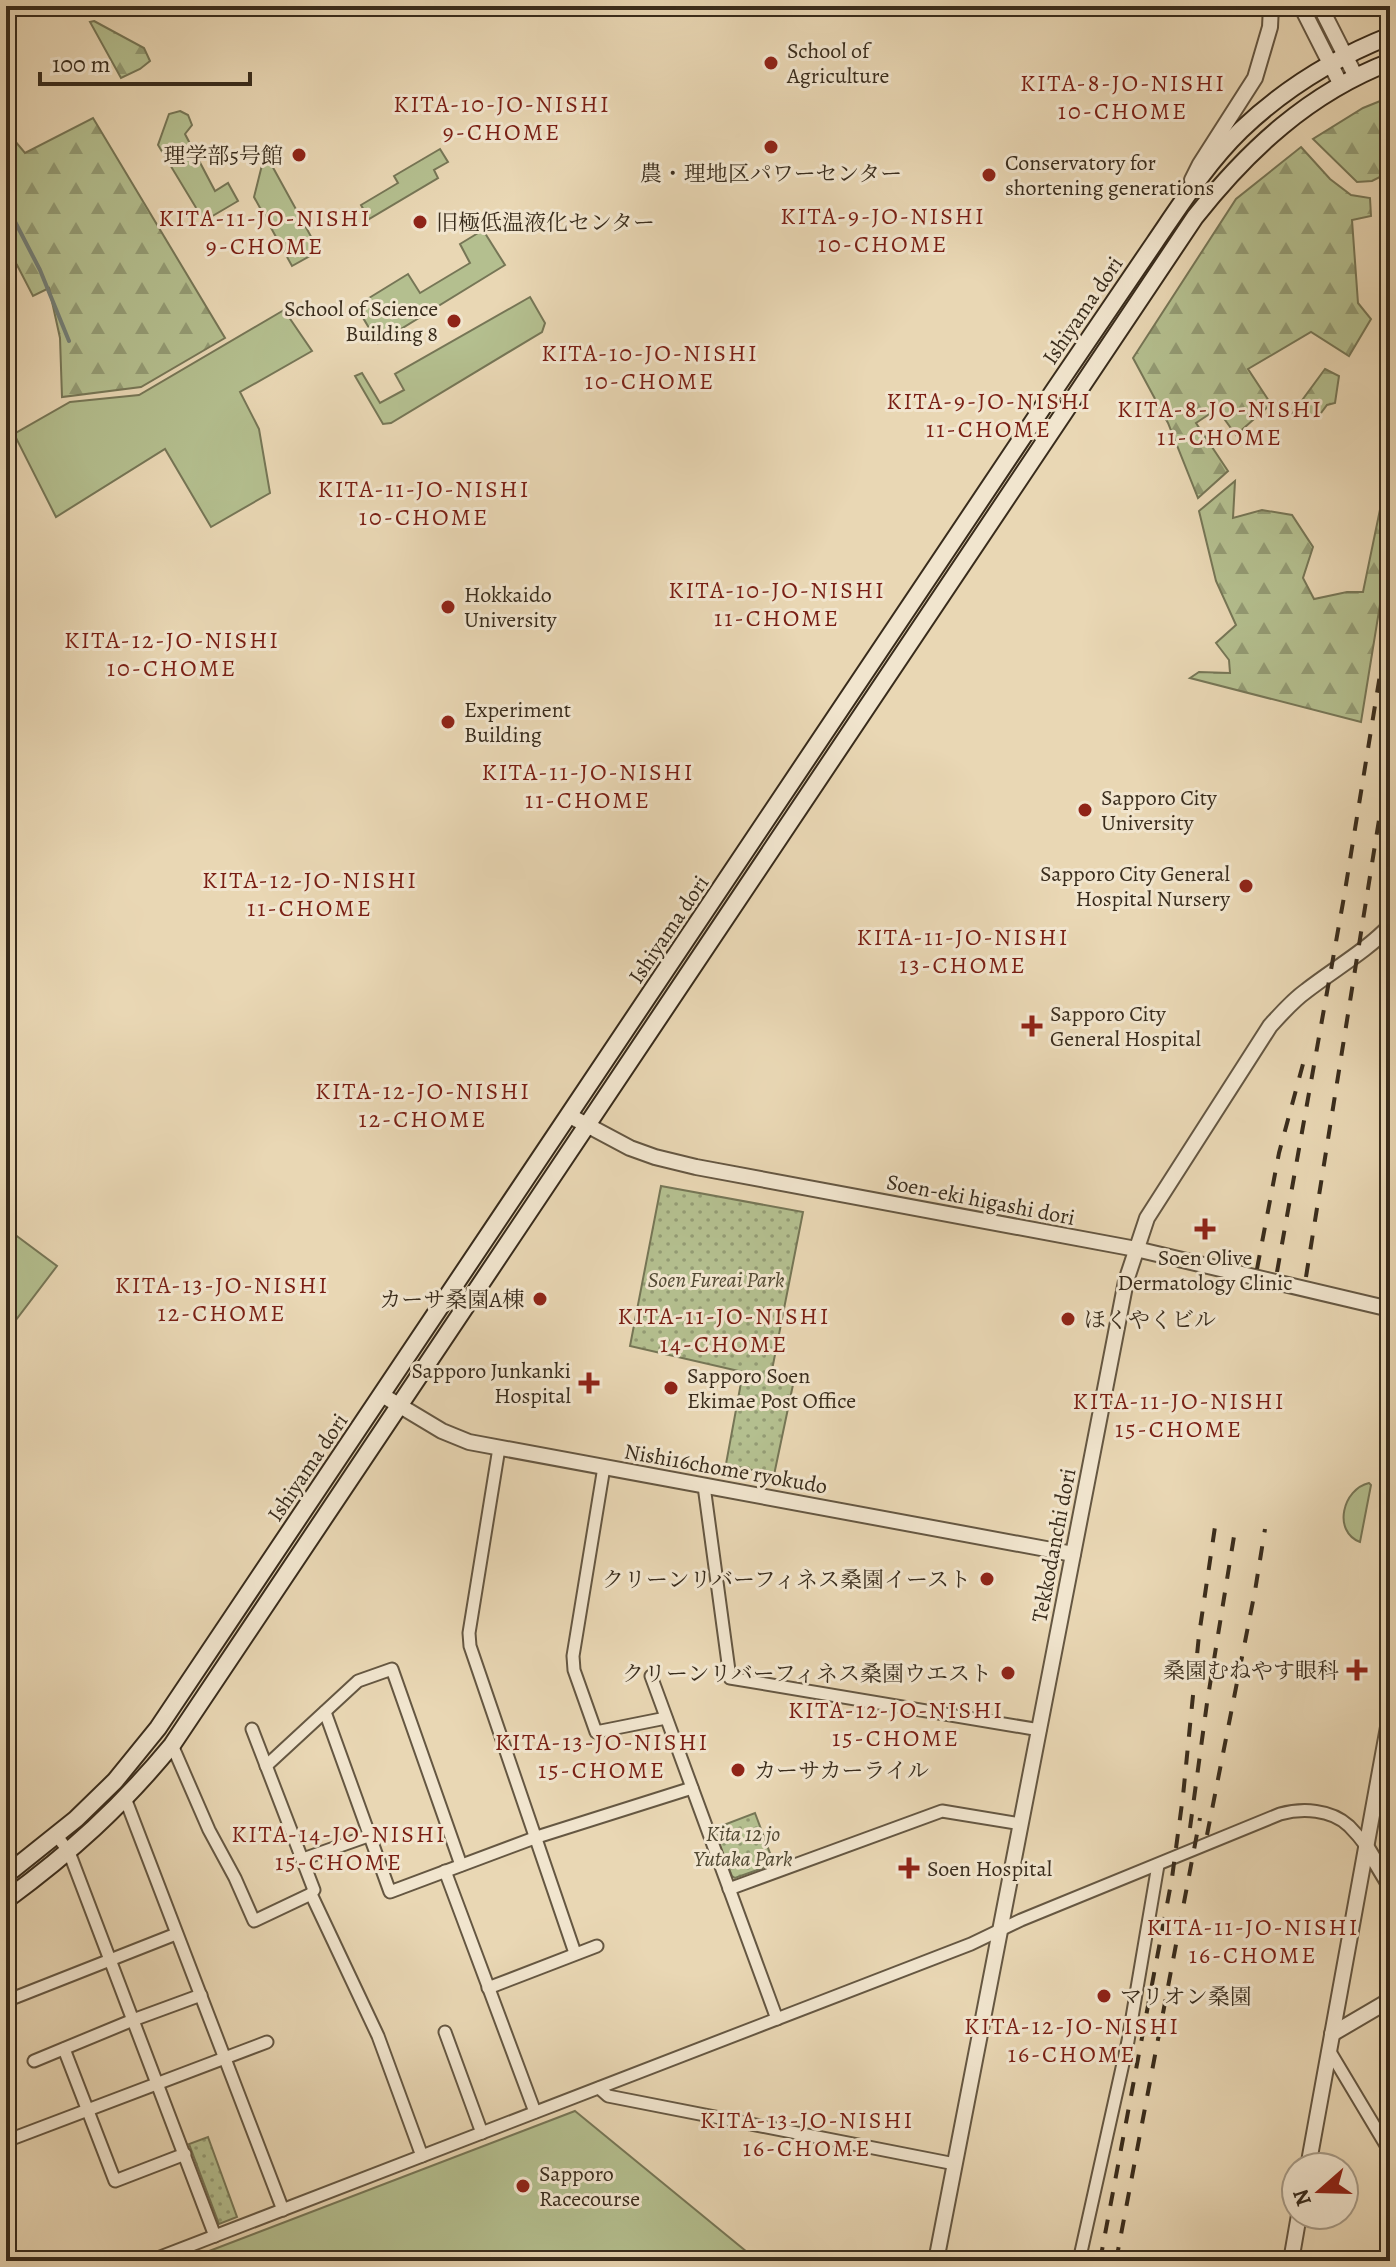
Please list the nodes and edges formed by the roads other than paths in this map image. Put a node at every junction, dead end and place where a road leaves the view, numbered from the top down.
1 (1271, 6) edge
2 (1301, 6) edge
3 (1320, 6) edge
4 (1390, 36) edge
5 (1338, 59) junction
6 (1390, 62) edge
7 (1348, 81) junction
8 (1180, 206) junction
9 (1390, 926) edge
10 (570, 1116) junction
11 (587, 1125) junction
12 (1136, 1249) junction
13 (1390, 1309) edge
14 (382, 1395) junction
15 (398, 1405) junction
16 (499, 1448) junction
17 (604, 1467) junction
18 (704, 1486) junction
19 (1073, 1554) junction
20 (651, 1676) dead end
21 (325, 1712) junction
22 (1390, 1716) edge
23 (666, 1718) junction
24 (252, 1729) dead end
25 (1040, 1730) junction
26 (172, 1745) junction
27 (266, 1766) junction
28 (692, 1788) junction
29 (125, 1798) junction
30 (1021, 1824) junction
31 (57, 1836) junction
32 (368, 1836) junction
33 (537, 1837) junction
34 (1366, 1846) junction
35 (69, 1852) junction
36 (303, 1859) junction
37 (461, 1865) junction
38 (1158, 1865) junction
39 (445, 1871) junction
40 (6, 1875) edge
41 (1390, 1886) edge
42 (729, 1889) junction
43 (311, 1894) junction
44 (6, 1900) edge
45 (1001, 1930) junction
46 (176, 1934) junction
47 (597, 1946) dead end
48 (575, 1953) junction
49 (110, 1959) junction
50 (488, 1988) junction
51 (201, 1995) junction
52 (1390, 2000) edge
53 (6, 2001) edge
54 (777, 2019) junction
55 (133, 2020) junction
56 (445, 2032) dead end
57 (1332, 2034) junction
58 (267, 2042) dead end
59 (64, 2049) junction
60 (1329, 2050) junction
61 (224, 2057) junction
62 (34, 2061) dead end
63 (157, 2083) junction
64 (599, 2088) junction
65 (87, 2109) junction
66 (535, 2112) junction
67 (482, 2133) junction
68 (6, 2141) edge
69 (1311, 2151) edge
70 (1390, 2152) edge
71 (185, 2154) junction
72 (422, 2156) junction
73 (955, 2164) junction
74 (283, 2210) junction
75 (1297, 2231) edge
76 (215, 2236) junction
77 (1292, 2260) edge
78 (150, 2261) edge
79 (936, 2261) edge
80 (1079, 2261) edge

1 - 8 street
2 - 5 street
3 - 5 street
4 - 5 main road, Ishiyama dori
5 - 7 street
5 - 8 main road, Ishiyama dori
6 - 7 main road, Ishiyama dori
7 - 11 main road, Ishiyama dori
8 - 10 main road, Ishiyama dori
9 - 12 street, Tekkodanchi dori
10 - 11 street, Soen-eki higashi dori
10 - 14 main road, Ishiyama dori
11 - 12 street, Soen-eki higashi dori
11 - 15 main road, Ishiyama dori
12 - 13 street, Soen-eki higashi dori
12 - 19 street, Tekkodanchi dori
14 - 15 street, Nishi16chome ryokudo
14 - 31 main road, Ishiyama dori
15 - 16 street, Nishi16chome ryokudo
15 - 26 main road, Ishiyama dori
16 - 17 street, Nishi16chome ryokudo
16 - 33 street
17 - 18 street, Nishi16chome ryokudo
17 - 23 street
18 - 19 street, Nishi16chome ryokudo
18 - 25 street
19 - 25 street, Tekkodanchi dori
20 - 23 street
21 - 27 street
21 - 32 street
21 - 37 street
22 - 34 street
23 - 28 street
24 - 27 street
25 - 30 street, Tekkodanchi dori
26 - 29 main road, Ishiyama dori
26 - 43 street
27 - 36 street
28 - 33 street
28 - 42 street
29 - 35 main road, Ishiyama dori
29 - 46 street
30 - 42 street
30 - 45 street, Tekkodanchi dori
31 - 35 street
31 - 40 main road, Ishiyama dori
32 - 36 street
32 - 39 street
33 - 37 street
33 - 48 street
34 - 38 street
34 - 41 street
34 - 57 street
35 - 44 main road, Ishiyama dori
35 - 49 street
36 - 43 street
37 - 39 street
38 - 45 street
38 - 80 street
39 - 50 street
42 - 54 street
43 - 72 street
45 - 54 street
45 - 73 street, Tekkodanchi dori
46 - 49 street
46 - 51 street
47 - 48 street
48 - 50 street
49 - 53 street
49 - 55 street
50 - 66 street
51 - 55 street
51 - 61 street
52 - 57 street
54 - 64 street
55 - 59 street
55 - 63 street
56 - 67 street
57 - 60 street
58 - 61 street
59 - 62 street
59 - 65 street
60 - 69 street
60 - 70 street
61 - 63 street
61 - 74 street
63 - 65 street
63 - 71 street
64 - 66 street
64 - 73 street
65 - 68 street
65 - 71 street
66 - 67 street
67 - 72 street
71 - 76 street
72 - 74 street
73 - 79 street, Tekkodanchi dori
74 - 76 street
75 - 77 street
76 - 78 street

